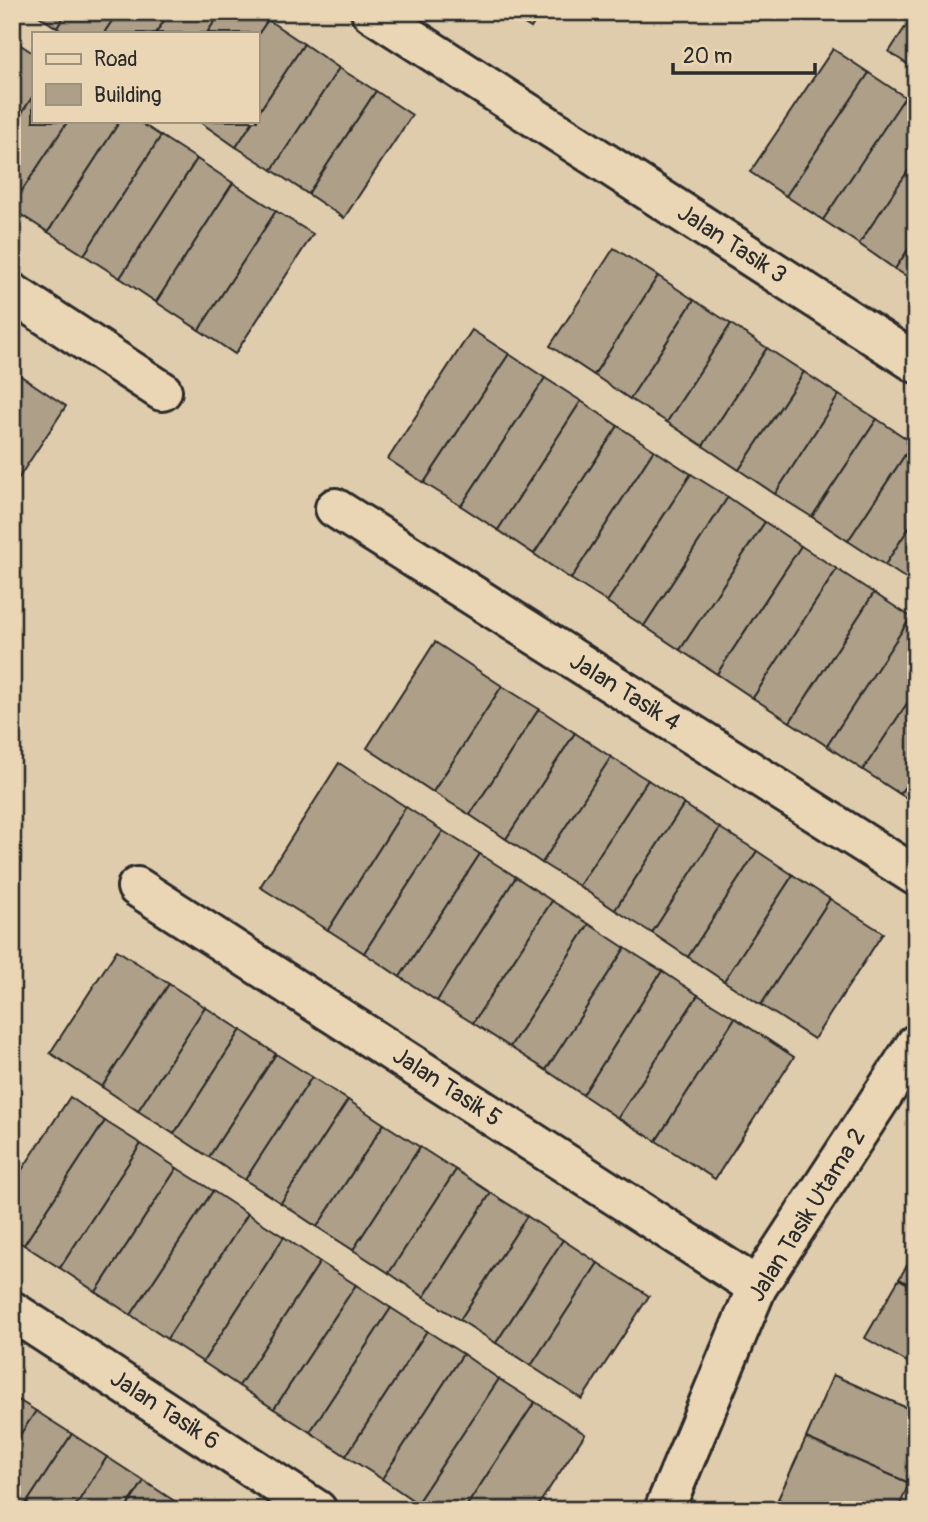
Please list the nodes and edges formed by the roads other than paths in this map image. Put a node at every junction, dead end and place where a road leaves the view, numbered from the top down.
1 (372, 12) edge
2 (12, 293) edge
3 (916, 363) edge
4 (162, 391) dead end
5 (335, 508) dead end
6 (916, 876) edge
7 (137, 887) dead end
8 (916, 1044) edge
9 (757, 1287) junction
10 (12, 1311) edge
11 (317, 1510) edge
12 (664, 1510) edge

1 - 3 street, Jalan Tasik 3
2 - 4 street
5 - 6 street, Jalan Tasik 4
7 - 9 street, Jalan Tasik 5
8 - 9 street, Jalan Tasik Utama 2
9 - 12 street, Jalan Tasik Utama 2
10 - 11 street, Jalan Tasik 6

